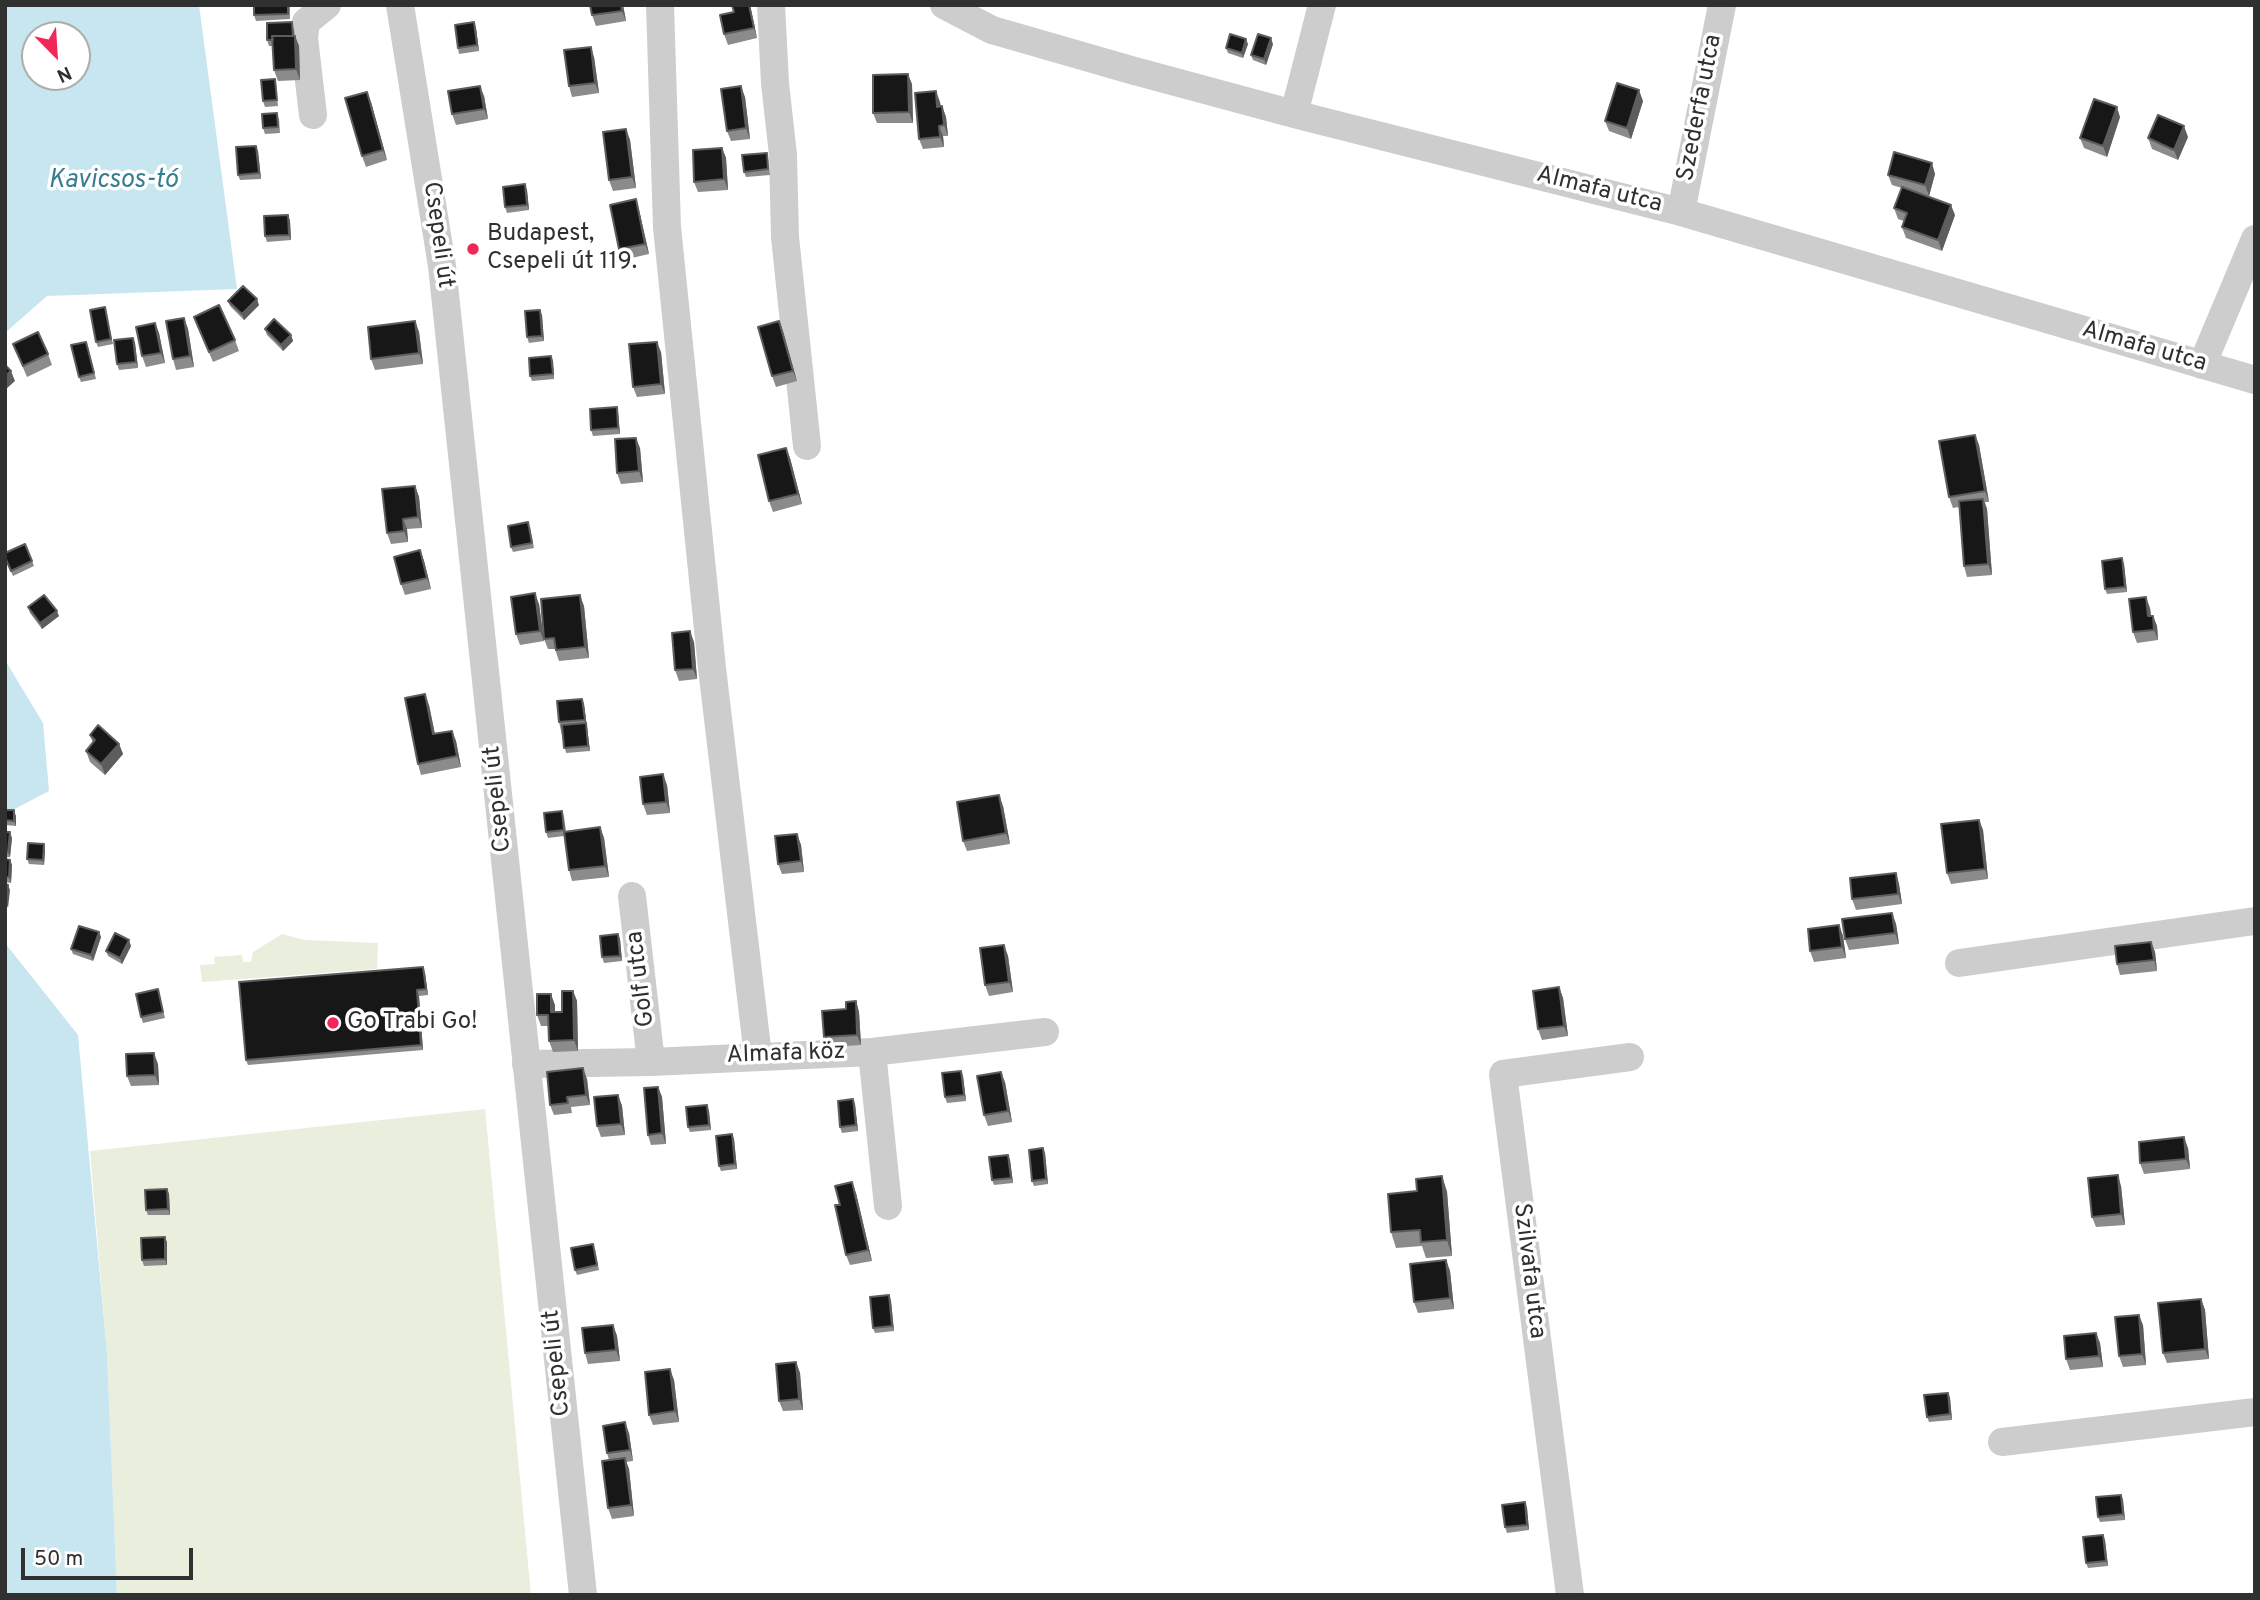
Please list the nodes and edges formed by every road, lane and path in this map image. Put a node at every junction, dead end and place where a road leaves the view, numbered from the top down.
1 (327, 5) edge
2 (400, 5) edge
3 (660, 5) edge
4 (772, 5) edge
5 (944, 5) edge
6 (1322, 5) edge
7 (1722, 5) edge
8 (1294, 114) junction
9 (313, 115) dead end
10 (1681, 212) junction
11 (2255, 239) edge
12 (2202, 365) junction
13 (2255, 380) edge
14 (807, 446) dead end
15 (632, 896) dead end
16 (2255, 921) edge
17 (1959, 963) dead end
18 (1045, 1032) dead end
19 (872, 1052) junction
20 (758, 1056) junction
21 (1630, 1057) dead end
22 (651, 1062) junction
23 (526, 1064) junction
24 (888, 1206) dead end
25 (2255, 1412) edge
26 (2002, 1442) dead end
27 (583, 1595) edge
28 (1570, 1595) edge

1 - 9 street
2 - 23 street, Csepeli út
3 - 20 street
4 - 14 street
5 - 8 street, Almafa utca
6 - 8 street
7 - 10 street, Szederfa utca
8 - 10 street, Almafa utca
10 - 12 street, Almafa utca
11 - 12 street
12 - 13 street, Almafa utca
15 - 22 street, Golf utca
16 - 17 street
18 - 19 street, Almafa köz
19 - 20 street, Almafa köz
19 - 24 street
20 - 22 street, Almafa köz
21 - 28 street, Szilvafa utca
22 - 23 street, Almafa köz
23 - 27 street, Csepeli út
25 - 26 street

